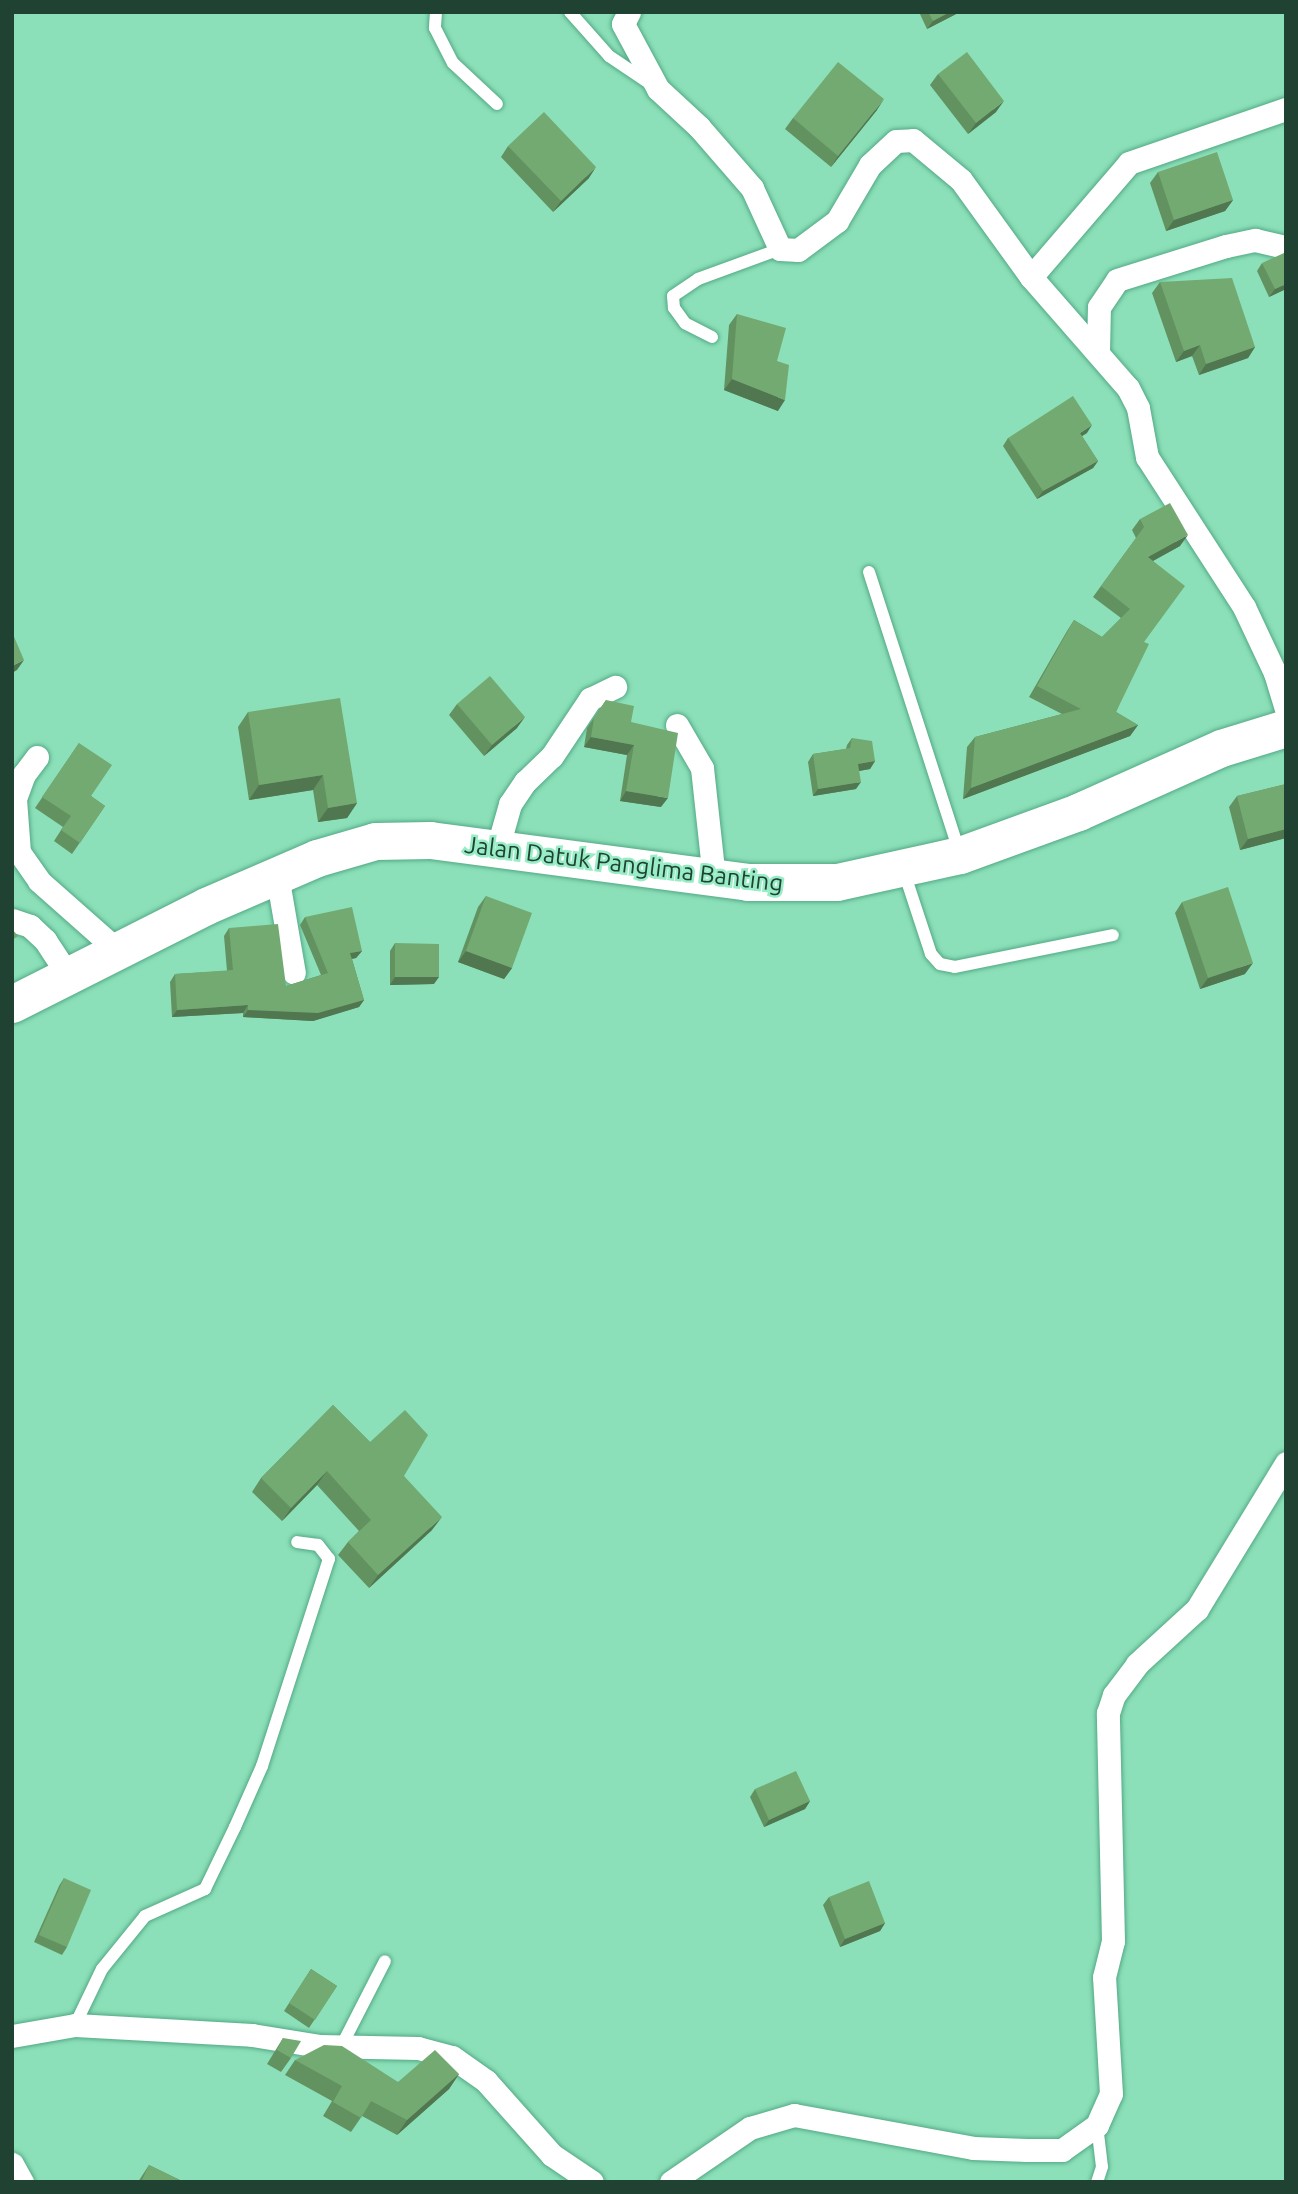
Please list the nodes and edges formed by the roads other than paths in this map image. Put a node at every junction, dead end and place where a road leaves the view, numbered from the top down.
1 (436, 12) edge
2 (570, 12) edge
3 (629, 12) edge
4 (658, 89) junction
5 (498, 104) dead end
6 (1286, 109) edge
7 (1286, 247) edge
8 (780, 249) junction
9 (1031, 277) junction
10 (712, 337) dead end
11 (1098, 352) junction
12 (869, 572) dead end
13 (615, 687) dead end
14 (1286, 708) edge
15 (677, 725) dead end
16 (1286, 728) edge
17 (37, 757) dead end
18 (497, 850) junction
19 (960, 855) junction
20 (903, 870) junction
21 (277, 875) junction
22 (714, 879) junction
23 (12, 920) edge
24 (1113, 935) dead end
25 (117, 950) junction
26 (294, 973) dead end
27 (68, 975) junction
28 (12, 1004) edge
29 (1286, 1463) edge
30 (297, 1542) dead end
31 (385, 1961) dead end
32 (75, 2025) junction
33 (12, 2036) edge
34 (342, 2045) junction
35 (1097, 2125) junction
36 (12, 2164) edge
37 (22, 2182) edge
38 (592, 2182) edge
39 (671, 2182) edge
40 (1097, 2182) edge

1 - 5 lane
2 - 4 lane
3 - 4 street
4 - 8 street
6 - 9 street
7 - 11 street
8 - 9 street
8 - 10 lane
9 - 11 street
11 - 14 street
12 - 19 lane
13 - 18 street
15 - 22 street
16 - 19 main road, Jalan Datuk Panglima Banting
17 - 25 street
18 - 21 main road, Jalan Datuk Panglima Banting
18 - 22 main road, Jalan Datuk Panglima Banting
19 - 20 main road, Jalan Datuk Panglima Banting
20 - 22 main road, Jalan Datuk Panglima Banting
20 - 24 lane
21 - 25 main road, Jalan Datuk Panglima Banting
21 - 26 street
23 - 27 street
25 - 27 main road, Jalan Datuk Panglima Banting
27 - 28 main road, Jalan Datuk Panglima Banting
29 - 35 street
30 - 32 lane
31 - 34 lane
32 - 33 street
32 - 34 street
34 - 38 street
35 - 39 street
35 - 40 lane
36 - 37 street

